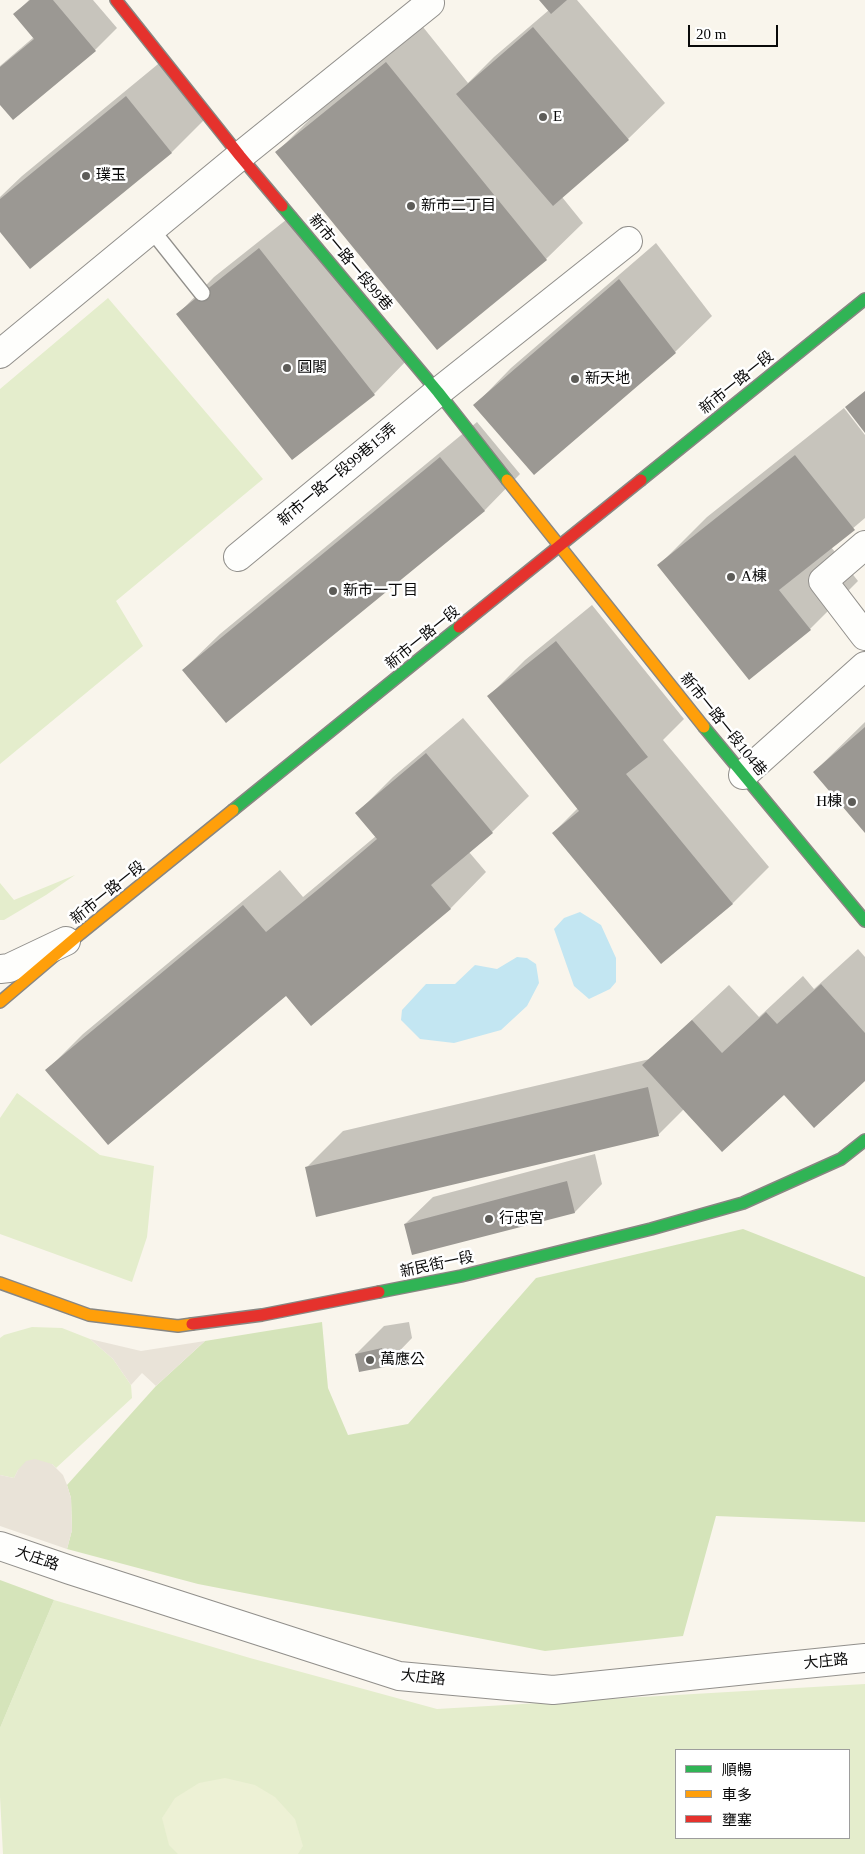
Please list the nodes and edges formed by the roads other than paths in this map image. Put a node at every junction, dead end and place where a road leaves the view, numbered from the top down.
1 (116, 0) edge
2 (430, 3) dead end
3 (240, 156) junction
4 (151, 229) junction
5 (628, 241) dead end
6 (202, 293) dead end
7 (865, 299) edge
8 (0, 354) edge
9 (438, 392) junction
10 (865, 545) edge
11 (559, 547) junction
12 (238, 557) dead end
13 (865, 636) edge
14 (865, 666) edge
15 (743, 774) junction
16 (865, 921) edge
17 (80, 934) junction
18 (0, 969) edge
19 (0, 1002) edge
20 (865, 1140) edge
21 (0, 1283) edge
22 (0, 1546) edge
23 (865, 1658) edge

1 - 3 street, 新市一路一段99巷
2 - 3 street
3 - 4 street
3 - 9 street, 新市一路一段99巷
4 - 6 lane
4 - 8 street
5 - 9 street, 新市一路一段99巷15弄
7 - 11 street, 新市一路一段
9 - 11 street, 新市一路一段99巷
9 - 12 street, 新市一路一段99巷15弄
10 - 13 street
11 - 15 street, 新市一路一段104巷
11 - 17 street, 新市一路一段
14 - 15 street
15 - 16 street, 新市一路一段104巷
17 - 18 street
17 - 19 street, 新市一路一段
20 - 21 street, 新民街一段
22 - 23 street, 大庄路

